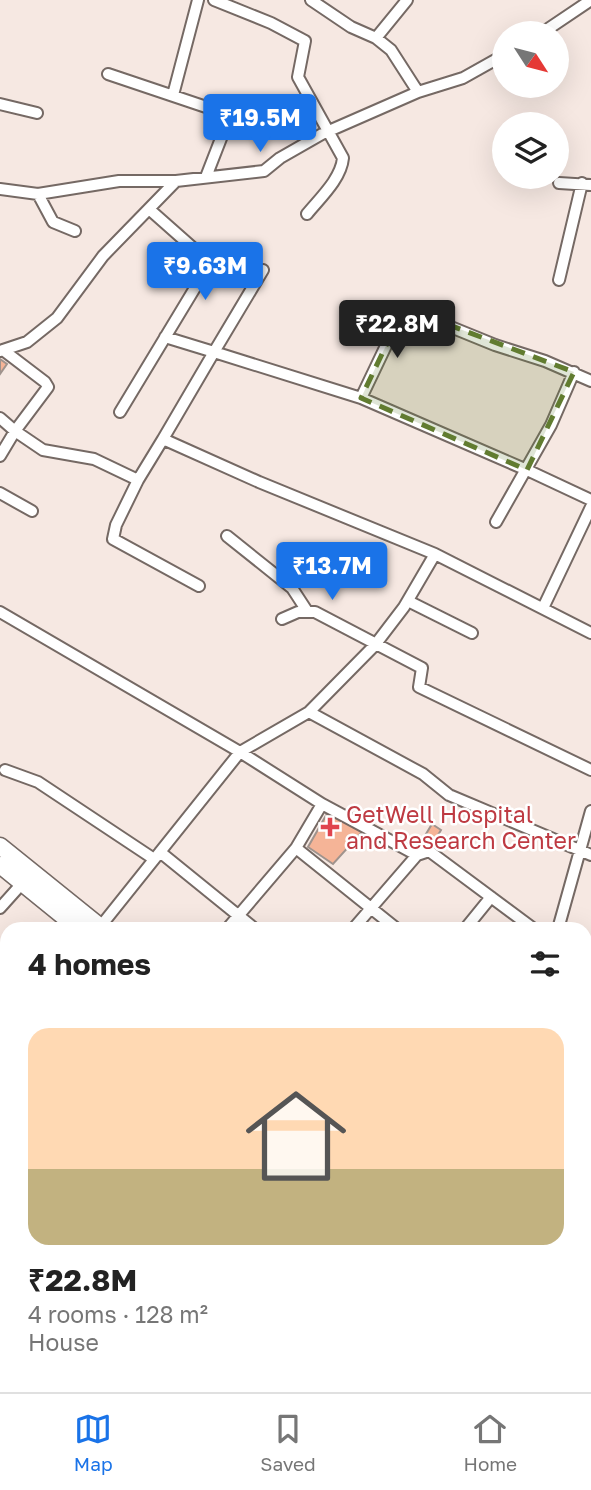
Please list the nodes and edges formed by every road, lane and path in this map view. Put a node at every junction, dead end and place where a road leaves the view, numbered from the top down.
1 (198, 0) edge
2 (214, 0) edge
3 (311, 0) edge
4 (407, 0) edge
5 (591, 0) edge
6 (560, 21) edge
7 (376, 38) junction
8 (492, 62) edge
9 (108, 74) dead end
10 (418, 92) junction
11 (173, 95) junction
12 (0, 104) edge
13 (37, 113) dead end
14 (329, 132) junction
15 (206, 177) junction
16 (176, 181) junction
17 (586, 184) edge
18 (0, 189) edge
19 (38, 194) junction
20 (149, 209) junction
21 (307, 214) dead end
22 (75, 231) dead end
23 (263, 270) dead end
24 (559, 280) dead end
25 (165, 337) junction
26 (1, 351) edge
27 (214, 352) junction
28 (574, 372) junction
29 (591, 381) edge
30 (362, 398) junction
31 (120, 412) dead end
32 (0, 418) edge
33 (15, 431) junction
34 (163, 439) junction
35 (0, 456) edge
36 (527, 470) junction
37 (138, 480) junction
38 (0, 493) edge
39 (591, 500) edge
40 (591, 508) edge
41 (32, 512) dead end
42 (496, 522) dead end
43 (228, 536) dead end
44 (435, 554) junction
45 (199, 586) dead end
46 (408, 601) junction
47 (542, 608) junction
48 (307, 611) junction
49 (0, 612) edge
50 (282, 619) dead end
51 (591, 632) edge
52 (472, 633) dead end
53 (375, 645) junction
54 (309, 712) junction
55 (240, 752) junction
56 (5, 770) dead end
57 (591, 770) edge
58 (322, 804) junction
59 (591, 811) edge
60 (0, 846) edge
61 (296, 848) junction
62 (586, 852) edge
63 (417, 855) junction
64 (157, 856) junction
65 (0, 865) edge
66 (28, 878) junction
67 (491, 897) junction
68 (0, 908) edge
69 (371, 908) junction
70 (239, 916) junction
71 (72, 922) edge
72 (92, 922) edge
73 (106, 922) edge
74 (233, 922) edge
75 (247, 922) edge
76 (359, 922) edge
77 (388, 922) edge
78 (471, 922) edge
79 (525, 922) edge
80 (561, 922) edge

1 - 11 street
2 - 14 street
3 - 7 street
4 - 7 street
5 - 6 street
7 - 10 street
8 - 10 street
9 - 11 street
10 - 14 street
11 - 15 street
12 - 13 street
14 - 15 street
14 - 21 street
15 - 16 street
16 - 19 street
16 - 20 street
17 - 24 street
18 - 19 street
19 - 22 street
20 - 25 street
20 - 26 street
23 - 27 street
25 - 27 street
25 - 31 street
26 - 33 street
27 - 30 street
27 - 34 street
28 - 29 street
28 - 30 street
28 - 36 street
30 - 36 street
32 - 33 street
33 - 35 street
33 - 37 street
34 - 37 street
34 - 44 street
36 - 39 street
36 - 42 street
37 - 45 street
38 - 41 street
40 - 47 street
43 - 48 street
44 - 46 street
44 - 47 street
46 - 52 street
46 - 53 street
47 - 51 street
48 - 50 street
48 - 53 street
49 - 55 street
53 - 54 street
53 - 57 street
54 - 55 street
54 - 62 street
55 - 58 street
55 - 64 street
56 - 64 street
58 - 61 street
58 - 63 street
59 - 62 street
60 - 66 main road
61 - 69 street
61 - 70 street
62 - 80 street
63 - 67 street
63 - 69 street
64 - 70 street
64 - 73 street
65 - 66 main road
66 - 68 street
66 - 71 main road
66 - 72 main road
67 - 78 street
67 - 79 street
69 - 76 street
69 - 77 street
70 - 74 street
70 - 75 street

